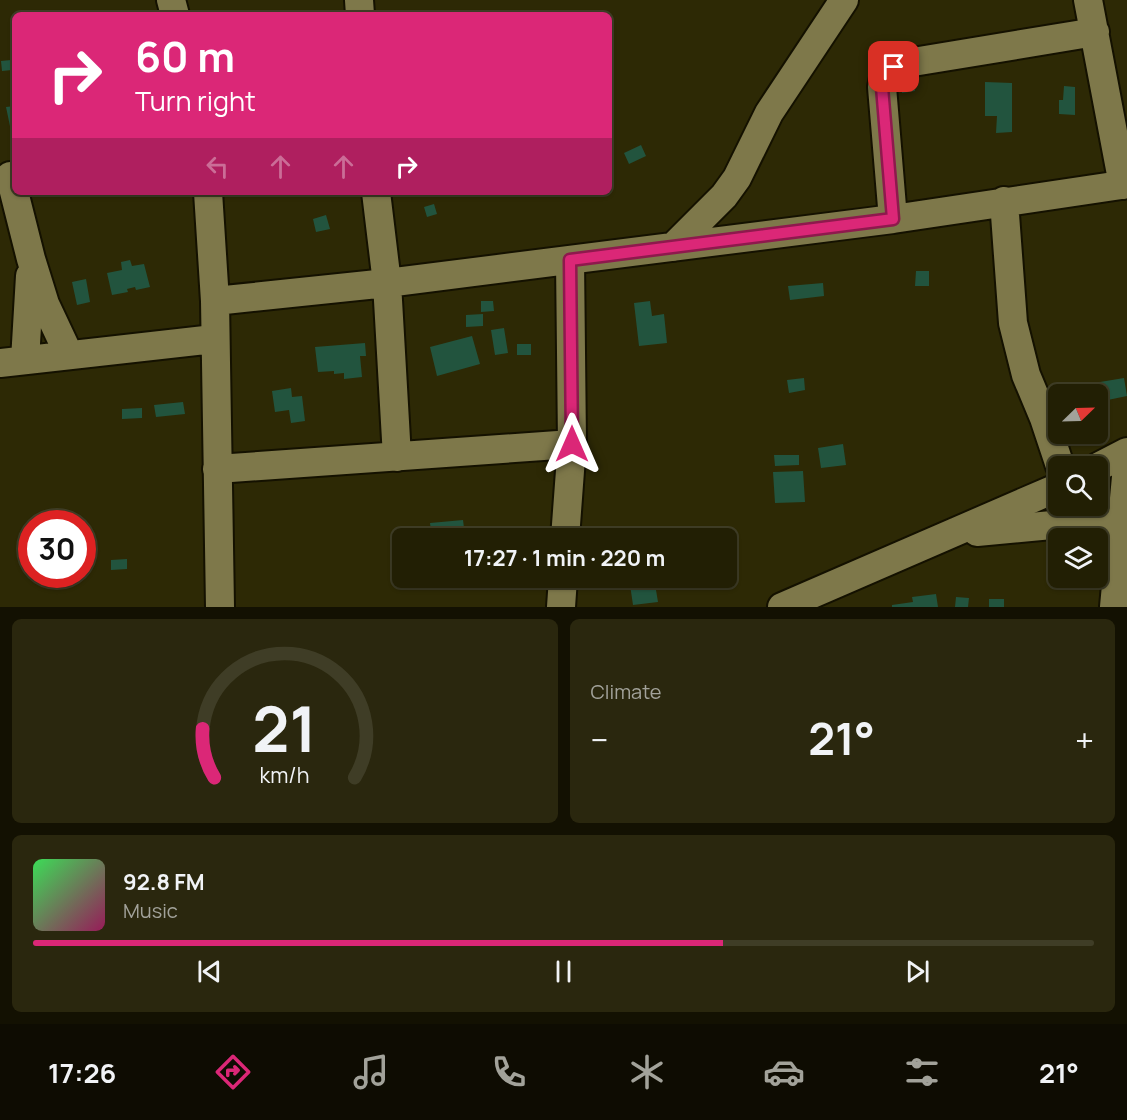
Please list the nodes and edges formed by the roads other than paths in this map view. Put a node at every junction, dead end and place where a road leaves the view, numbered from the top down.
1 (844, 0) edge
2 (1089, 0) edge
3 (1095, 32) junction
4 (1125, 184) edge
5 (13, 195) edge
6 (208, 195) edge
7 (376, 195) edge
8 (1004, 201) junction
9 (893, 219) junction
10 (673, 246) junction
11 (31, 259) junction
12 (570, 260) junction
13 (387, 283) junction
14 (215, 301) junction
15 (214, 339) junction
16 (69, 355) junction
17 (13, 362) edge
18 (572, 444) junction
19 (1127, 452) edge
20 (1057, 456) edge
21 (397, 457) junction
22 (1108, 462) edge
23 (1127, 466) edge
24 (217, 469) junction
25 (1048, 492) edge
26 (1124, 518) edge
27 (566, 528) edge
28 (951, 534) junction
29 (562, 588) edge
30 (830, 597) edge
31 (220, 607) edge
32 (561, 607) edge
33 (782, 607) edge
34 (1114, 607) edge

1 - 10 street
2 - 3 street
3 - 4 street
3 - 9 street
4 - 8 street
5 - 11 street
6 - 14 street
7 - 13 street
8 - 9 street
8 - 20 street
9 - 10 street
10 - 12 street
11 - 16 street
11 - 17 street
12 - 13 street
12 - 18 street
13 - 14 street
13 - 21 street
14 - 15 street
15 - 16 street
15 - 24 street
16 - 17 street
18 - 21 street
18 - 27 street
19 - 22 street
21 - 24 street
23 - 26 street
24 - 31 street
25 - 28 street
26 - 28 street
26 - 34 street
28 - 30 street
29 - 32 street
30 - 33 street

